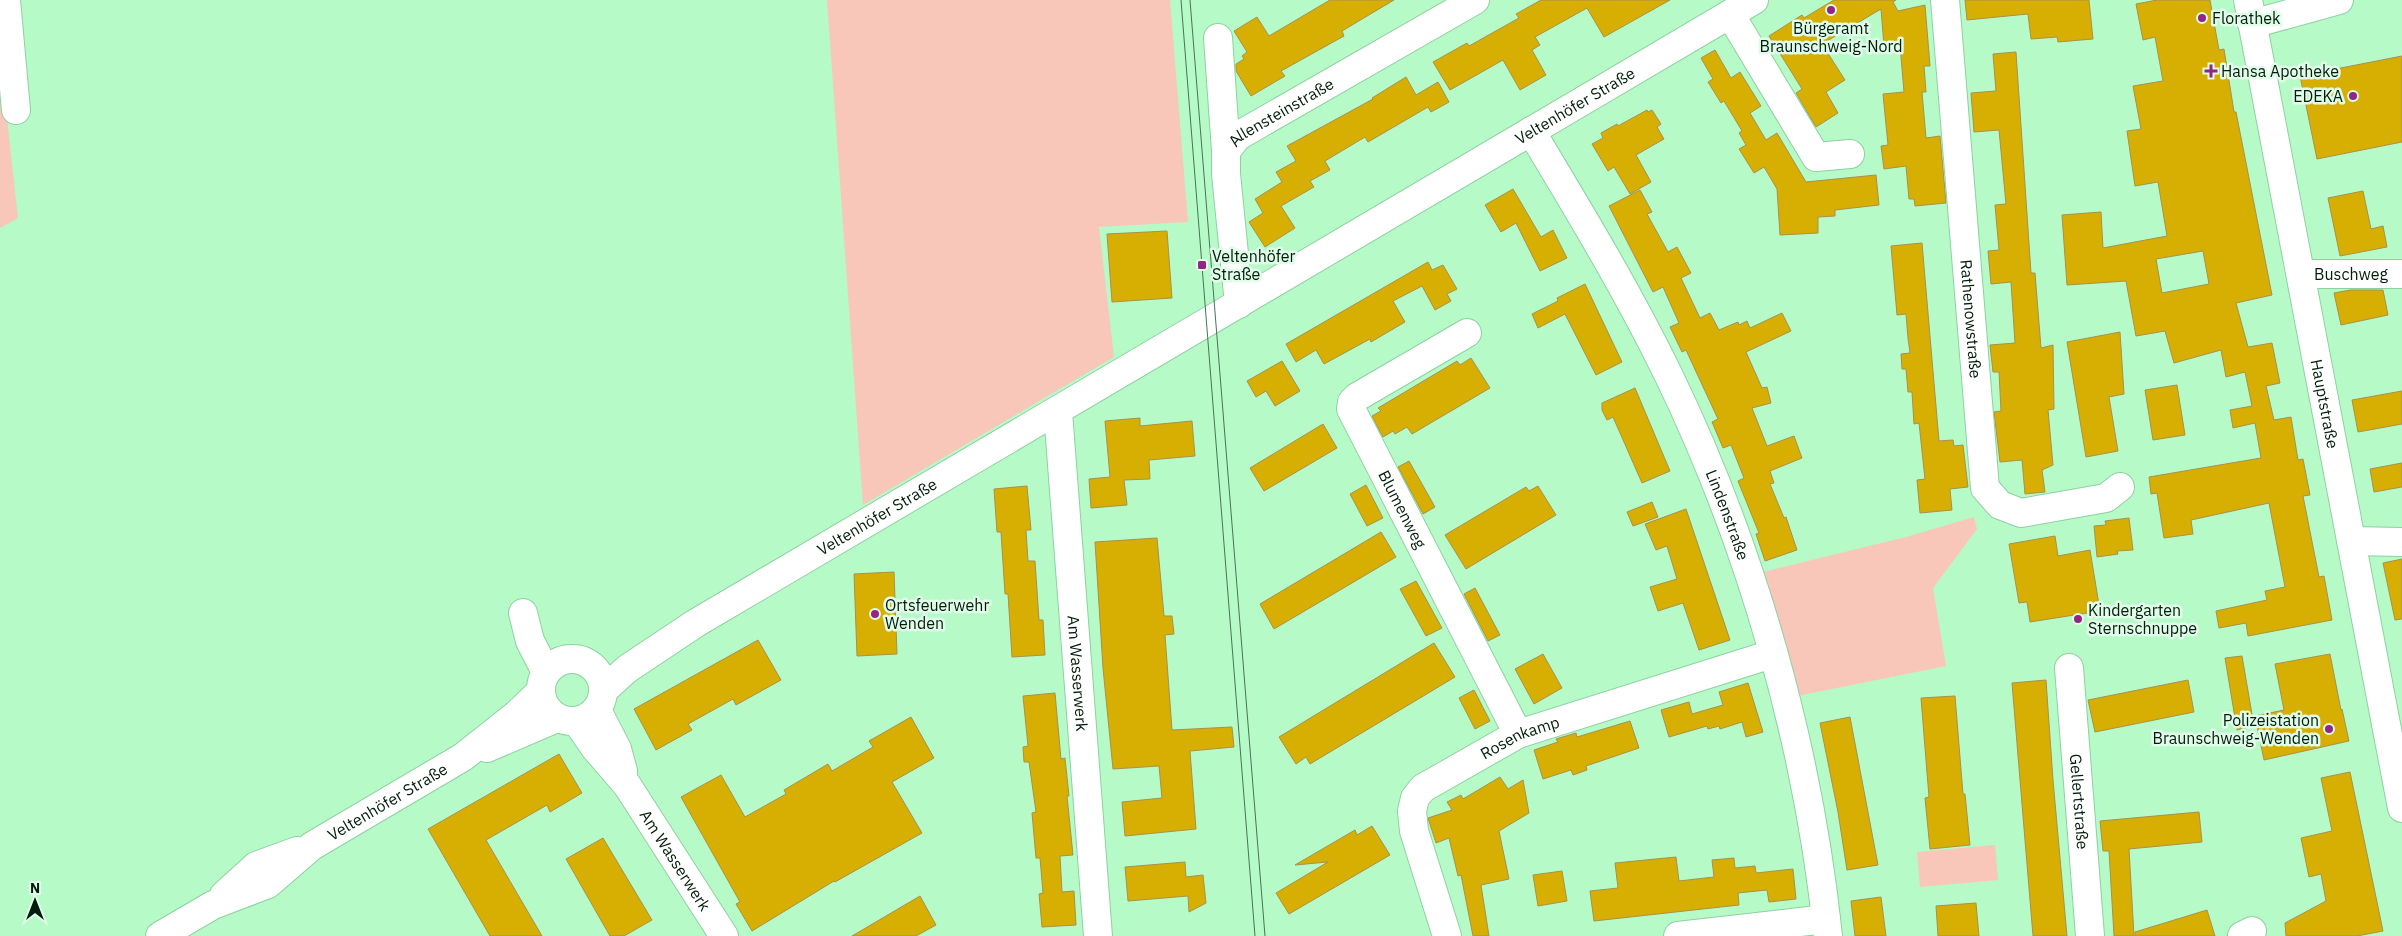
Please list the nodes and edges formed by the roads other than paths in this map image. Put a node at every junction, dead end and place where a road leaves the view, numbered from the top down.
1 (6, 0) edge
2 (1475, 0) edge
3 (1754, 0) edge
4 (1946, 0) edge
5 (2339, 0) edge
6 (2250, 12) edge
7 (1730, 14) junction
8 (1218, 38) dead end
9 (16, 110) dead end
10 (1531, 131) junction
11 (1226, 151) junction
12 (1850, 154) dead end
13 (2301, 274) junction
14 (2402, 274) edge
15 (1239, 304) junction
16 (1466, 333) dead end
17 (1058, 412) junction
18 (2120, 487) dead end
19 (2351, 541) junction
20 (2402, 542) edge
21 (696, 623) junction
22 (1775, 648) junction
23 (2069, 668) dead end
24 (560, 671) junction
25 (584, 710) junction
26 (1518, 734) junction
27 (2396, 740) edge
28 (463, 757) junction
29 (2402, 808) edge
30 (1827, 927) edge
31 (160, 936) edge
32 (724, 936) edge
33 (1098, 936) edge
34 (1447, 936) edge
35 (1678, 936) edge
36 (2090, 936) edge

1 - 9 street
2 - 11 street, Allensteinstraße
3 - 7 street, Veltenhöfer Straße
4 - 18 street, Rathenowstraße
5 - 6 street
6 - 13 street, Hauptstraße
7 - 10 street, Veltenhöfer Straße
7 - 12 street
8 - 11 street
10 - 15 street, Veltenhöfer Straße
10 - 22 street, Lindenstraße
11 - 15 street, Allensteinstraße
13 - 14 street, Buschweg
13 - 19 street, Hauptstraße
15 - 17 street, Veltenhöfer Straße
16 - 26 street, Blumenweg
17 - 21 street, Veltenhöfer Straße
17 - 33 street, Am Wasserwerk
19 - 20 street
19 - 27 street, Hauptstraße
21 - 24 street, Veltenhöfer Straße
21 - 25 street, Veltenhöfer Straße
22 - 26 street, Rosenkamp
22 - 30 street, Lindenstraße
23 - 36 street, Gellertstraße
24 - 25 street
24 - 25 street
24 - 28 street, Veltenhöfer Straße
25 - 28 street, Veltenhöfer Straße
25 - 32 street, Am Wasserwerk
26 - 34 street, Rosenkamp
27 - 29 street, Hauptstraße
28 - 31 street, Veltenhöfer Straße
30 - 35 street

